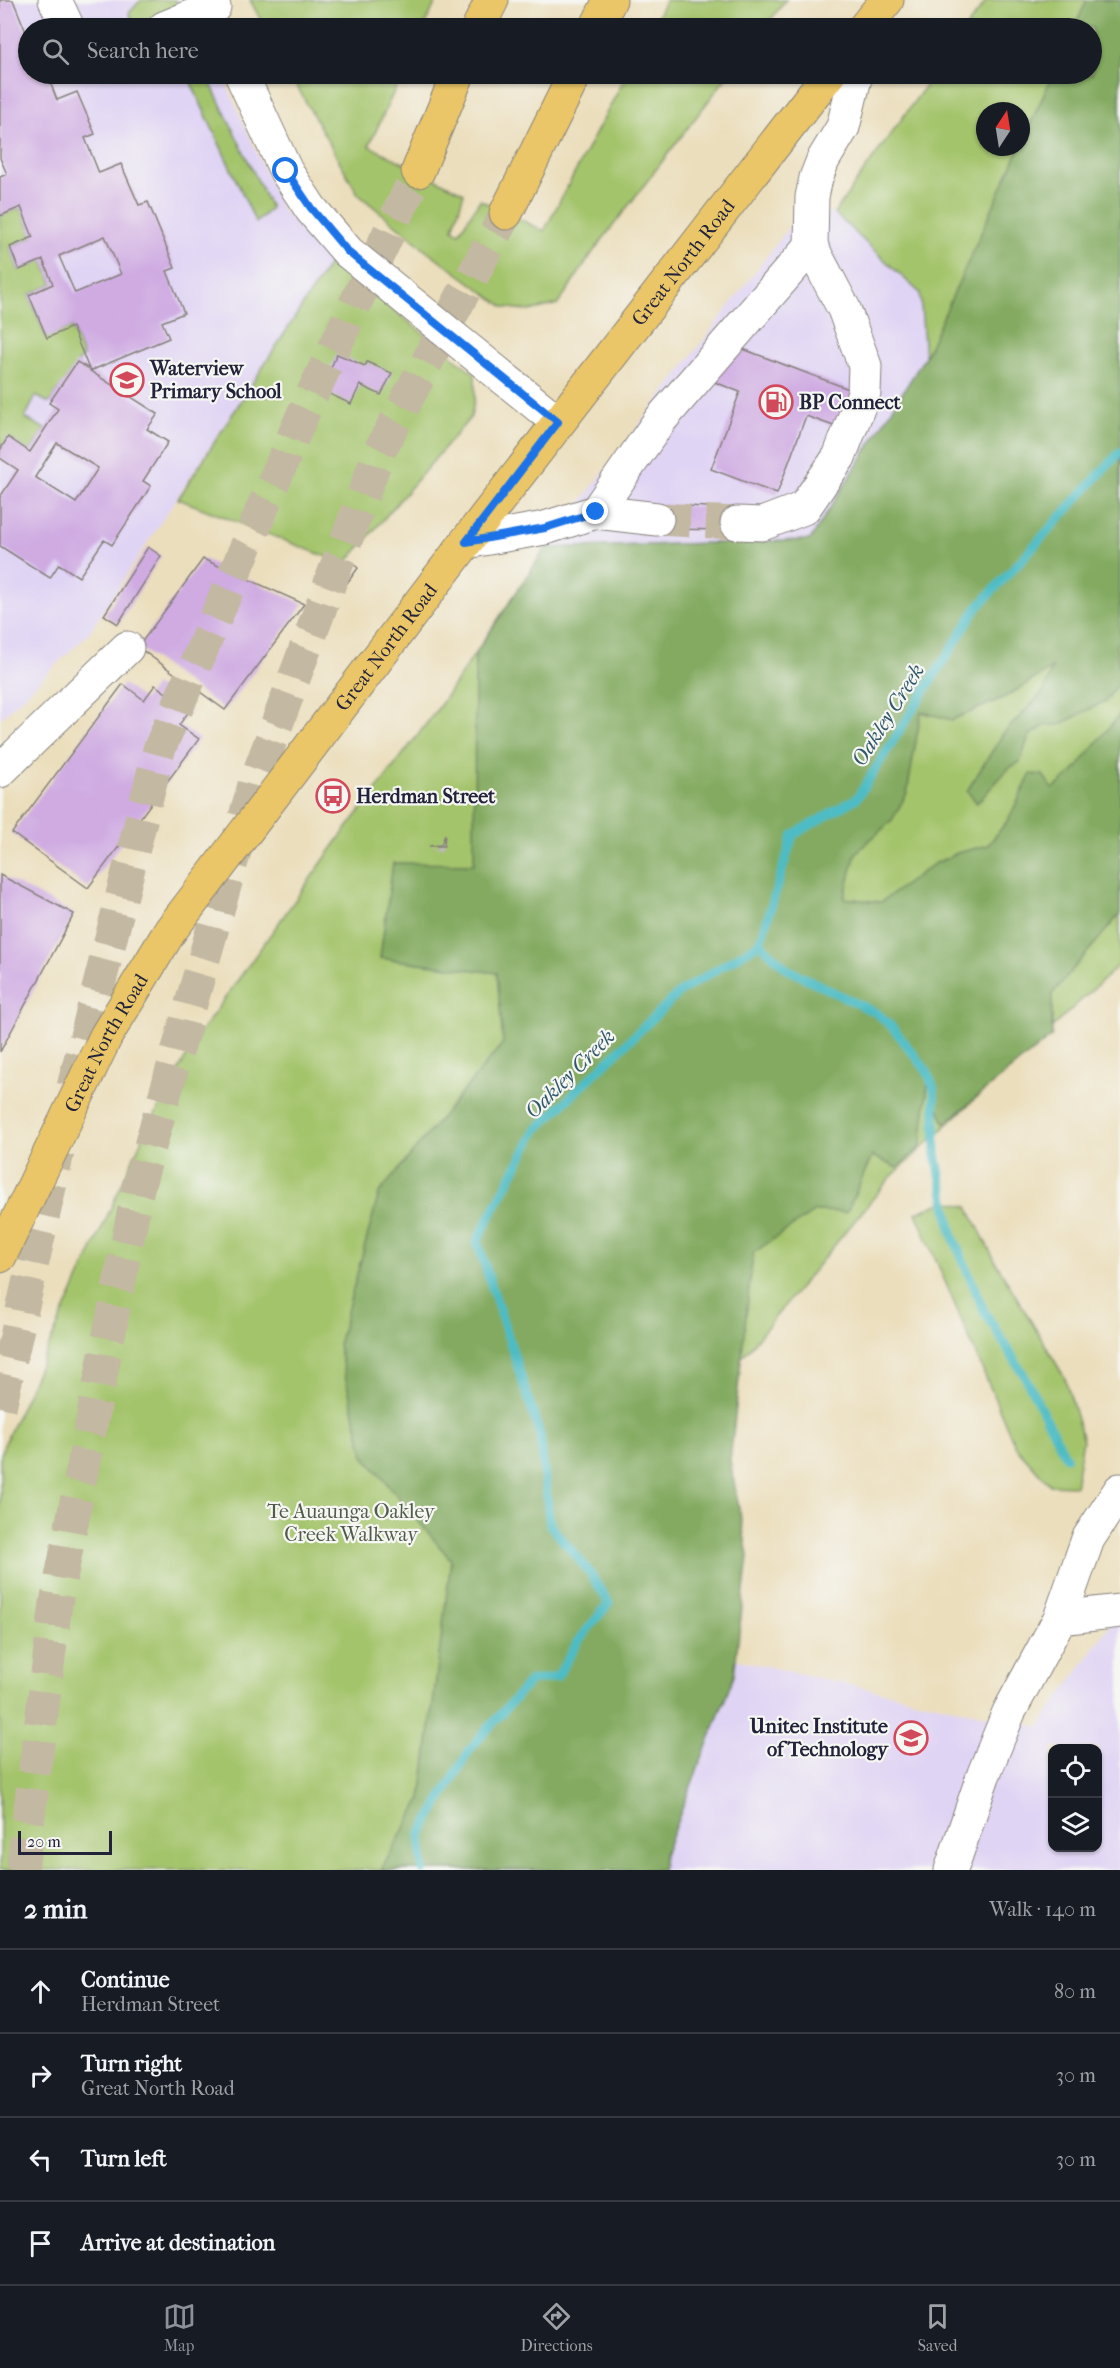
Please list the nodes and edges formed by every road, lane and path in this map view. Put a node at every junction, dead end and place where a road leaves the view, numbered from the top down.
1 (55, 0) edge
2 (492, 0) edge
3 (610, 0) edge
4 (216, 12) edge
5 (63, 18) edge
6 (196, 18) edge
7 (483, 18) edge
8 (601, 18) edge
9 (246, 84) edge
10 (454, 84) edge
11 (570, 84) edge
12 (821, 84) edge
13 (854, 84) edge
14 (418, 171) tunnel mouth
15 (506, 213) tunnel mouth
16 (811, 246) junction
17 (558, 422) junction
18 (596, 512) junction
19 (657, 519) tunnel mouth
20 (737, 523) tunnel mouth
21 (466, 542) junction
22 (127, 648) dead end
23 (0, 771) edge
24 (8, 1215) edge
25 (0, 1256) edge
26 (1120, 1490) edge
27 (1120, 1611) edge
28 (1060, 1618) junction
29 (951, 1870) edge

1 - 5 street
2 - 7 main road
3 - 8 main road
4 - 6 street
9 - 17 street
10 - 14 main road
11 - 15 main road
12 - 17 main road, Great North Road
13 - 16 street
16 - 18 street
16 - 20 street
17 - 21 main road, Great North Road
18 - 19 street
18 - 21 street
21 - 24 main road, Great North Road
22 - 23 street
24 - 25 main road, Great North Road
26 - 28 street
27 - 28 street
28 - 29 street

